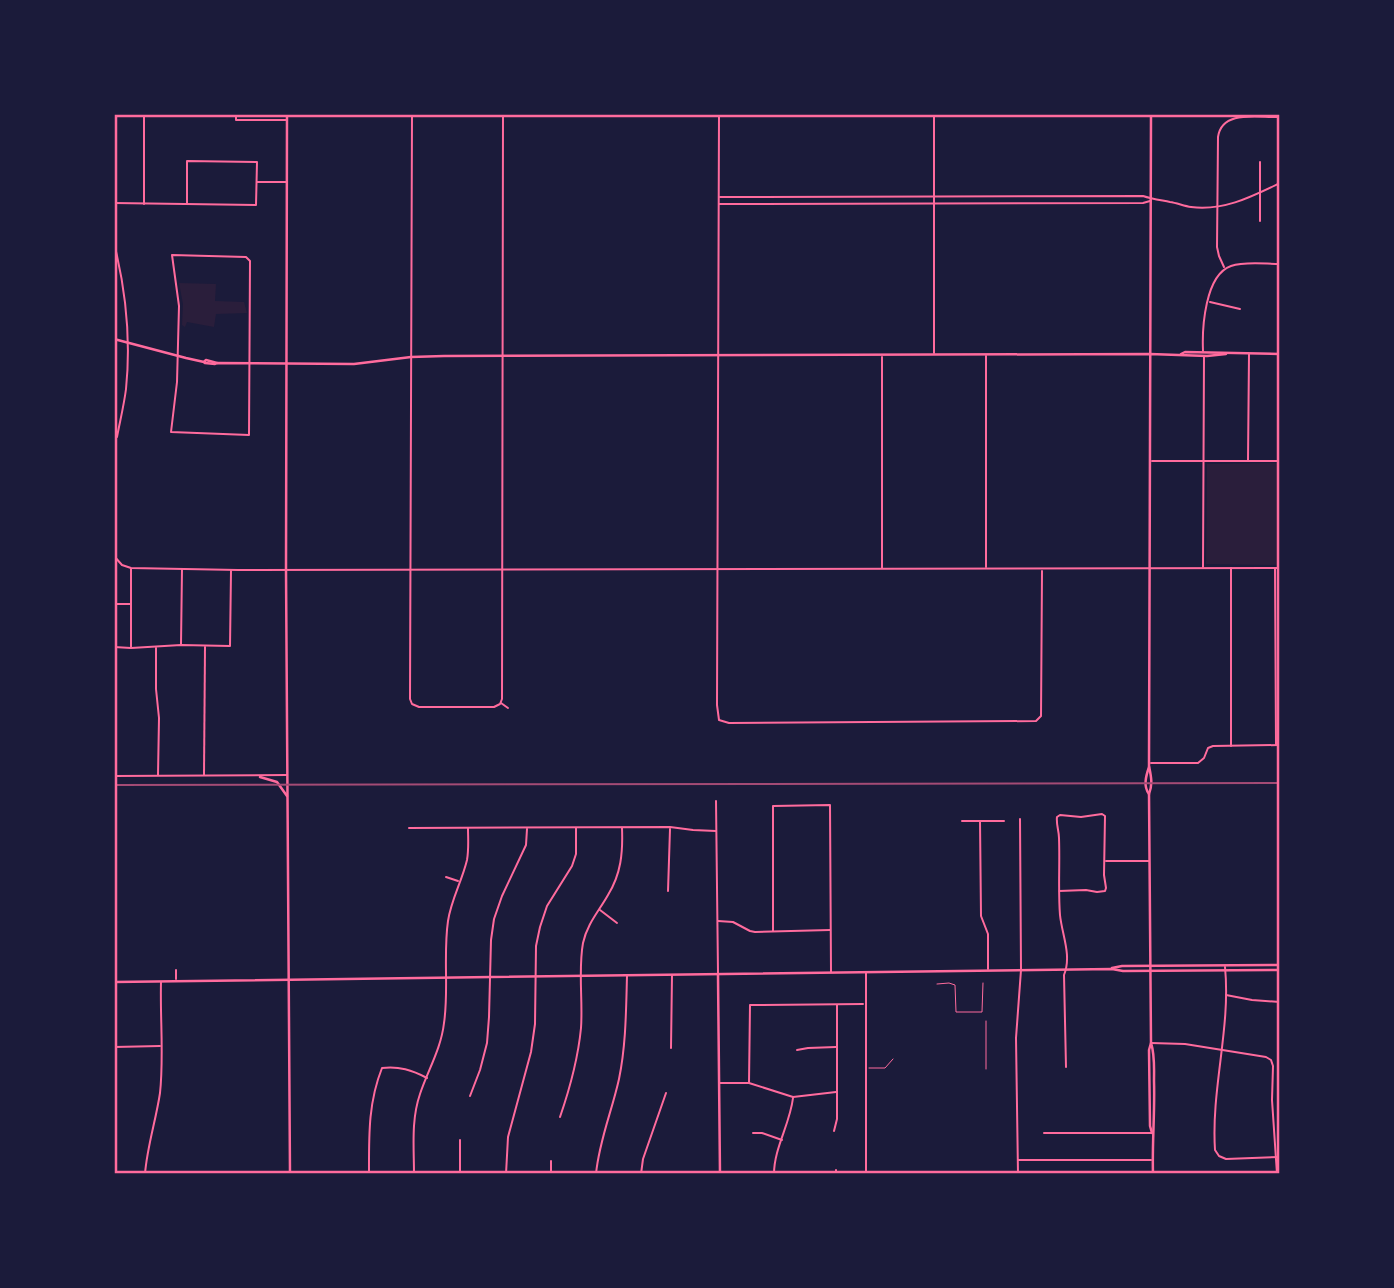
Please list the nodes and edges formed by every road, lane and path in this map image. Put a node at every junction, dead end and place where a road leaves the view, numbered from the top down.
1 (144, 114) edge
2 (236, 114) edge
3 (287, 114) edge
4 (412, 114) edge
5 (503, 114) edge
6 (719, 114) edge
7 (934, 114) edge
8 (1151, 114) edge
9 (1280, 117) edge
10 (287, 120) junction
11 (1220, 120) dead end
12 (1224, 123) junction
13 (1260, 162) dead end
14 (257, 182) junction
15 (288, 182) junction
16 (1280, 183) edge
17 (1260, 193) junction
18 (719, 197) junction
19 (935, 197) junction
20 (1150, 200) junction
21 (114, 203) edge
22 (144, 204) junction
23 (187, 204) junction
24 (719, 204) junction
25 (935, 204) junction
26 (1217, 207) junction
27 (1260, 220) dead end
28 (114, 243) edge
29 (1280, 264) edge
30 (1225, 268) junction
31 (1208, 302) junction
32 (1240, 309) dead end
33 (114, 339) edge
34 (127, 342) junction
35 (1150, 354) junction
36 (1203, 354) junction
37 (1249, 354) junction
38 (1280, 354) edge
39 (719, 355) junction
40 (882, 355) junction
41 (934, 355) junction
42 (986, 355) junction
43 (178, 356) junction
44 (503, 356) junction
45 (411, 357) junction
46 (250, 363) junction
47 (287, 363) junction
48 (116, 437) edge
49 (1150, 461) junction
50 (1204, 461) junction
51 (1248, 461) junction
52 (1280, 461) edge
53 (114, 556) edge
54 (131, 568) junction
55 (1231, 568) junction
56 (1275, 568) junction
57 (1280, 568) edge
58 (182, 569) junction
59 (718, 569) junction
60 (882, 569) junction
61 (986, 569) junction
62 (1042, 569) junction
63 (1149, 569) junction
64 (1203, 569) junction
65 (231, 570) junction
66 (286, 570) junction
67 (410, 570) junction
68 (503, 570) junction
69 (114, 604) edge
70 (131, 604) junction
71 (181, 645) junction
72 (205, 645) junction
73 (114, 647) edge
74 (156, 647) junction
75 (131, 648) junction
76 (500, 704) junction
77 (114, 708) edge
78 (508, 708) dead end
79 (1231, 746) junction
80 (1276, 746) junction
81 (1280, 746) edge
82 (1149, 764) junction
83 (287, 775) junction
84 (114, 776) edge
85 (158, 776) junction
86 (204, 776) junction
87 (260, 777) junction
88 (287, 796) junction
89 (716, 801) dead end
90 (1020, 819) dead end
91 (962, 821) dead end
92 (980, 821) junction
93 (1004, 821) dead end
94 (622, 827) junction
95 (670, 827) junction
96 (409, 828) dead end
97 (468, 828) junction
98 (527, 828) junction
99 (576, 828) junction
100 (716, 831) junction
101 (1104, 861) junction
102 (1150, 861) junction
103 (446, 877) dead end
104 (459, 881) junction
105 (668, 891) dead end
106 (1059, 891) junction
107 (599, 909) junction
108 (717, 921) junction
109 (617, 923) dead end
110 (831, 930) junction
111 (774, 931) junction
112 (1151, 965) junction
113 (1280, 965) edge
114 (1225, 968) junction
115 (1066, 969) junction
116 (1112, 969) junction
117 (176, 970) dead end
118 (988, 970) junction
119 (1021, 970) junction
120 (1280, 970) edge
121 (1151, 971) junction
122 (831, 972) junction
123 (866, 972) junction
124 (672, 974) junction
125 (718, 974) junction
126 (627, 975) junction
127 (490, 976) junction
128 (536, 976) junction
129 (581, 976) junction
130 (445, 977) junction
131 (288, 979) junction
132 (161, 981) junction
133 (176, 981) junction
134 (114, 982) edge
135 (983, 983) dead end
136 (937, 984) dead end
137 (1225, 995) junction
138 (1280, 1002) edge
139 (837, 1004) junction
140 (865, 1004) junction
141 (986, 1021) dead end
142 (1152, 1043) junction
143 (161, 1046) junction
144 (114, 1047) edge
145 (671, 1048) dead end
146 (837, 1048) junction
147 (797, 1050) dead end
148 (1221, 1050) junction
149 (894, 1059) dead end
150 (1066, 1067) dead end
151 (866, 1068) junction
152 (986, 1069) dead end
153 (427, 1078) junction
154 (719, 1083) junction
155 (750, 1083) junction
156 (837, 1092) junction
157 (666, 1093) dead end
158 (470, 1096) dead end
159 (793, 1097) junction
160 (561, 1117) dead end
161 (834, 1132) dead end
162 (753, 1133) dead end
163 (1044, 1133) dead end
164 (1152, 1133) junction
165 (460, 1140) dead end
166 (782, 1140) junction
167 (1275, 1157) junction
168 (1280, 1157) edge
169 (1017, 1160) junction
170 (1153, 1160) junction
171 (551, 1161) dead end
172 (836, 1170) dead end
173 (145, 1174) edge
174 (290, 1174) edge
175 (369, 1174) edge
176 (414, 1174) edge
177 (460, 1174) edge
178 (506, 1174) edge
179 (551, 1174) edge
180 (596, 1174) edge
181 (641, 1174) edge
182 (720, 1174) edge
183 (774, 1174) edge
184 (836, 1174) edge
185 (866, 1174) edge
186 (1018, 1174) edge
187 (1153, 1174) edge
188 (1277, 1174) edge

1 - 22 street
2 - 10 street
3 - 10 main road
4 - 45 street
5 - 44 street
6 - 18 street
7 - 19 street
8 - 20 main road
9 - 12 street
10 - 15 main road
11 - 12 street
12 - 26 street
13 - 17 street
14 - 15 street
14 - 23 street
14 - 23 street
15 - 47 main road
16 - 17 street
17 - 26 street
17 - 27 street
18 - 19 street
18 - 24 street
19 - 20 street
19 - 25 street
20 - 25 street
20 - 26 street
20 - 35 main road
21 - 22 street
22 - 23 street
24 - 25 street
24 - 39 street
25 - 41 street
26 - 30 street
28 - 34 street
29 - 30 street
30 - 31 street
31 - 32 street
31 - 36 street
33 - 34 main road
34 - 43 main road
34 - 48 street
35 - 36 main road
35 - 42 main road
35 - 49 main road
36 - 37 main road
36 - 50 street
37 - 38 main road
37 - 51 street
39 - 40 main road
39 - 44 main road
39 - 59 street
40 - 41 main road
40 - 60 street
41 - 42 main road
42 - 61 street
43 - 46 main road
43 - 46 street
43 - 46 street
44 - 45 main road
44 - 68 street
45 - 47 main road
45 - 67 street
46 - 47 main road
47 - 66 main road
49 - 50 street
49 - 63 main road
50 - 51 street
50 - 64 street
51 - 52 street
53 - 54 street
54 - 58 street
54 - 70 street
55 - 56 street
55 - 64 street
55 - 79 street
56 - 57 street
56 - 80 street
58 - 65 street
58 - 71 street
59 - 60 street
59 - 62 street
59 - 68 street
60 - 61 street
61 - 62 street
62 - 63 street
63 - 64 street
63 - 82 main road
65 - 66 street
65 - 72 street
66 - 67 street
66 - 83 main road
67 - 68 street
67 - 76 street
68 - 76 street
69 - 70 street
70 - 75 street
71 - 72 street
71 - 74 street
72 - 86 street
73 - 75 street
74 - 75 street
74 - 85 street
76 - 78 street
77 - 84 street
79 - 80 street
79 - 82 street
80 - 81 street
82 - 102 main road
83 - 87 street
83 - 88 main road
84 - 85 street
85 - 86 street
86 - 87 street
87 - 88 main road
88 - 131 main road
89 - 100 street
90 - 119 street
91 - 92 street
92 - 93 street
92 - 118 street
94 - 95 street
94 - 99 street
94 - 107 street
95 - 100 street
95 - 105 street
96 - 97 street
97 - 98 street
97 - 104 street
98 - 99 street
98 - 127 street
99 - 128 street
100 - 108 street
101 - 102 street
101 - 106 street
101 - 106 street
102 - 112 main road
103 - 104 street
104 - 130 street
106 - 115 street
107 - 109 street
107 - 129 street
108 - 111 street
108 - 125 street
110 - 111 street
110 - 111 street
110 - 122 street
112 - 113 main road
112 - 116 main road
112 - 121 main road
114 - 120 main road
114 - 121 main road
114 - 137 street
115 - 116 main road
115 - 119 main road
115 - 150 street
116 - 121 main road
117 - 133 street
118 - 119 main road
118 - 123 main road
119 - 169 street
121 - 142 main road
122 - 123 main road
122 - 125 main road
123 - 140 street
124 - 125 main road
124 - 126 main road
124 - 145 street
125 - 154 main road
126 - 129 main road
126 - 180 street
127 - 128 main road
127 - 130 main road
127 - 158 street
128 - 129 main road
128 - 178 street
129 - 160 street
130 - 131 main road
130 - 153 street
131 - 133 main road
131 - 174 main road
132 - 133 main road
132 - 134 main road
132 - 143 street
135 - 136 lane
137 - 138 street
137 - 148 street
139 - 140 street
139 - 146 street
139 - 155 street
140 - 151 street
141 - 152 lane
142 - 148 street
142 - 164 main road
143 - 144 street
143 - 173 street
146 - 147 street
146 - 156 street
148 - 167 street
148 - 167 street
149 - 151 lane
151 - 185 street
153 - 175 street
153 - 176 street
154 - 155 street
154 - 182 main road
155 - 159 street
156 - 159 street
156 - 161 street
157 - 181 street
159 - 166 street
162 - 166 street
163 - 164 street
164 - 170 main road
165 - 177 street
166 - 183 street
167 - 168 street
167 - 188 street
169 - 170 street
169 - 186 street
170 - 187 main road
171 - 179 street
172 - 184 street

